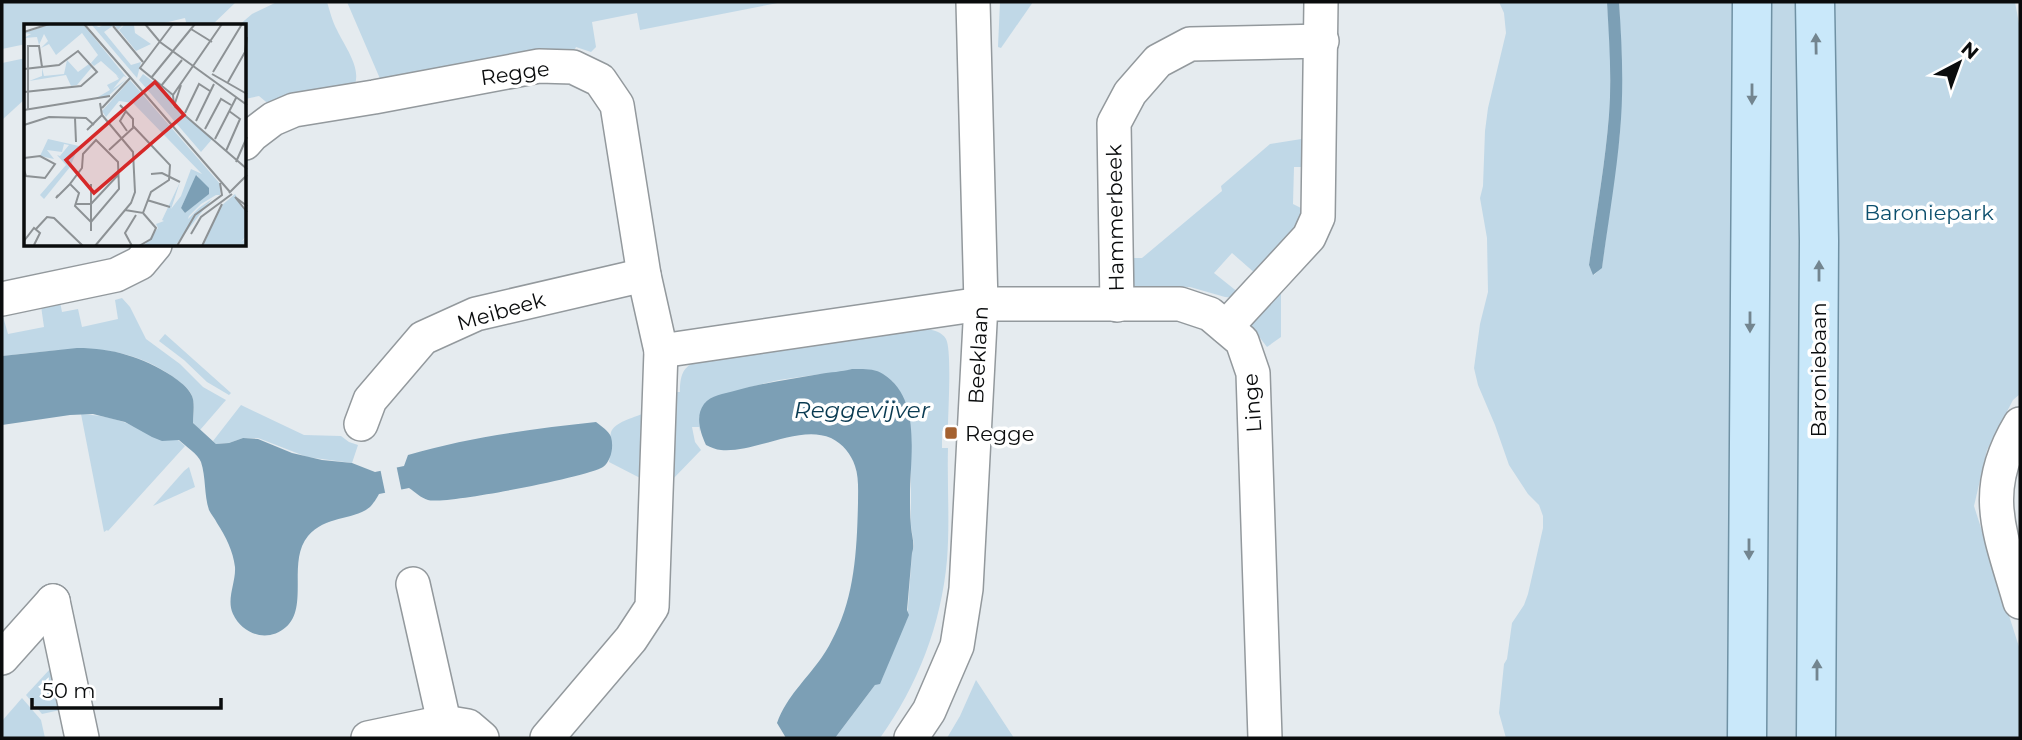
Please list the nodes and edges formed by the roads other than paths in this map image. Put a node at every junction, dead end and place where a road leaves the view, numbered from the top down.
1 (973, 2) edge
2 (1321, 2) edge
3 (1752, 2) edge
4 (1815, 2) edge
5 (1322, 41) junction
6 (247, 141) edge
7 (153, 247) edge
8 (644, 275) junction
9 (2, 299) edge
10 (981, 304) junction
11 (1116, 305) junction
12 (1226, 327) junction
13 (661, 351) junction
14 (361, 424) dead end
15 (2020, 424) edge
16 (2008, 514) edge
17 (413, 584) dead end
18 (2020, 602) edge
19 (2, 658) edge
20 (444, 722) junction
21 (82, 738) edge
22 (368, 738) edge
23 (482, 738) edge
24 (547, 738) edge
25 (911, 738) edge
26 (1265, 738) edge
27 (1747, 738) edge
28 (1816, 738) edge

1 - 10 street, Beeklaan
2 - 5 street
3 -> 27 main road
28 -> 4 main road, Baroniebaan
5 - 11 street, Hammerbeek
5 - 12 street
6 - 8 street, Regge
7 - 9 street
8 - 13 street, Regge
8 - 14 street, Meibeek
10 - 11 street, Linge
10 - 13 street
10 - 25 street, Beeklaan
11 - 12 street, Linge
12 - 26 street, Linge
13 - 24 street, Regge
15 - 16 street
16 - 18 street
17 - 20 street
19 - 21 street
20 - 22 street
20 - 23 street

